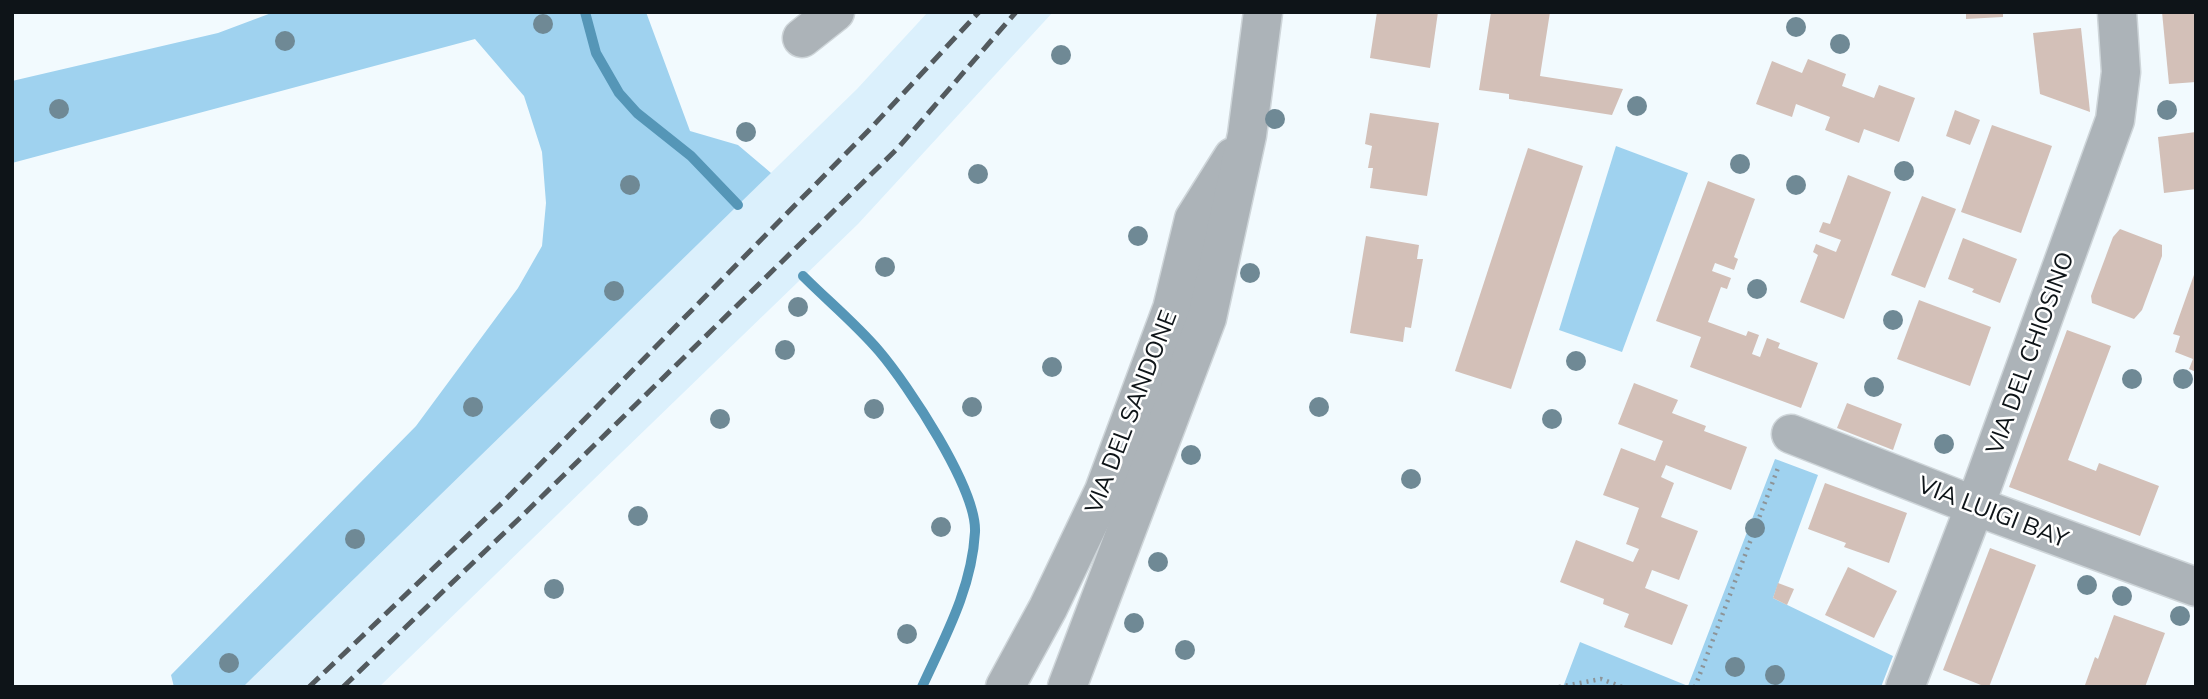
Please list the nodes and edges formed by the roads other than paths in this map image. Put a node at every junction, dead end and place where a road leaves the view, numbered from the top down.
1 (835, 12) edge
2 (1263, 12) edge
3 (2117, 12) edge
4 (802, 38) dead end
5 (1247, 135) junction
6 (1791, 434) road end
7 (1975, 506) junction
8 (2196, 587) edge
9 (1005, 687) edge
10 (1068, 687) edge
11 (1905, 687) edge

1 - 4 street
2 - 5 street, VIA DEL SANDONE
3 - 7 street, VIA DEL CHIOSINO
5 - 9 street, VIA DEL SANDONE
5 - 10 street, VIA DEL SANDONE
6 - 7 street, VIA LUIGI BAY
7 - 8 street, VIA LUIGI BAY
7 - 11 street, VIA DEL CHIOSINO

